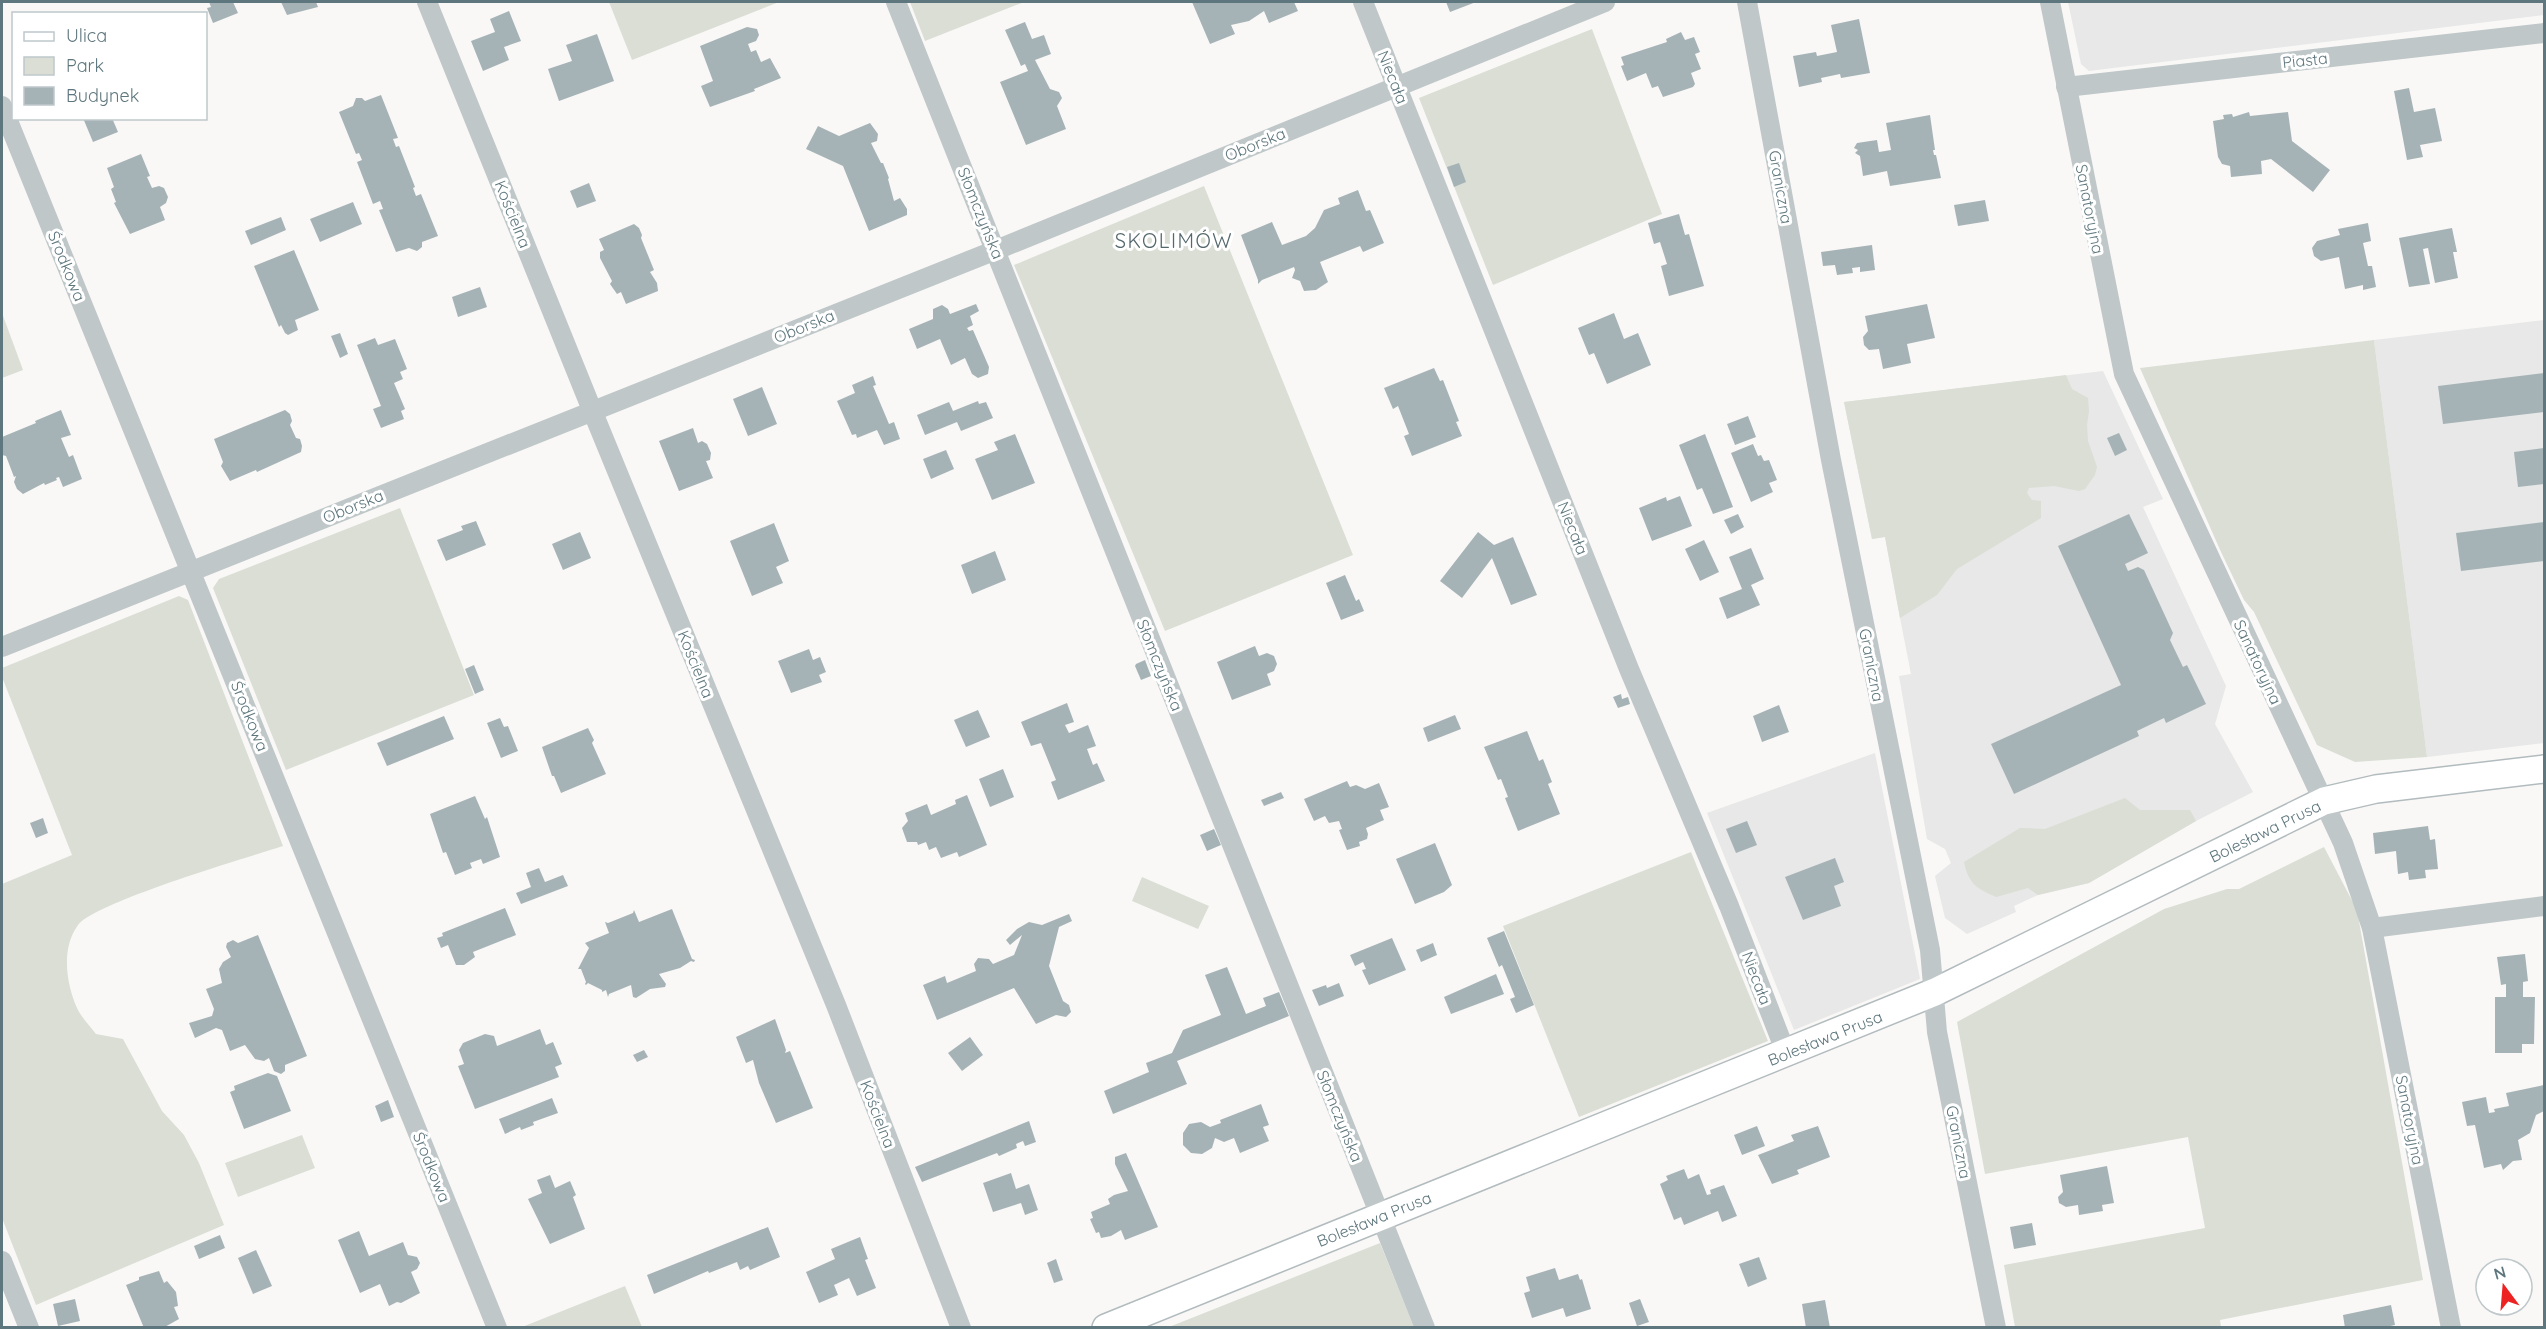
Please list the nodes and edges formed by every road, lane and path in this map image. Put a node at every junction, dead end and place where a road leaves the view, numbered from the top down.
1 (427, 2) edge
2 (896, 2) edge
3 (1363, 2) edge
4 (1605, 2) edge
5 (1746, 2) edge
6 (2050, 2) edge
7 (2544, 33) edge
8 (1397, 87) junction
9 (2066, 87) junction
10 (2, 106) edge
11 (996, 250) junction
12 (592, 410) junction
13 (192, 572) junction
14 (2, 647) edge
15 (2544, 769) edge
16 (2324, 801) junction
17 (2544, 906) edge
18 (2372, 928) junction
19 (1935, 992) junction
20 (1786, 1053) junction
21 (1380, 1217) junction
22 (2, 1261) edge
23 (29, 1328) edge
24 (497, 1328) edge
25 (961, 1328) edge
26 (1106, 1328) edge
27 (1425, 1328) edge
28 (1996, 1328) edge
29 (2451, 1328) edge

1 - 12 street, Kościelna
2 - 11 street, Słomczyńska
3 - 8 street, Niecała
4 - 8 street, Oborska
5 - 19 street, Graniczna
6 - 9 street, Sanatoryjna
7 - 9 street, Piasta
8 - 11 street, Oborska
8 - 20 street, Niecała
9 - 16 street, Sanatoryjna
10 - 13 street, Środkowa
11 - 12 street, Oborska
11 - 21 street, Słomczyńska
12 - 13 street, Oborska
12 - 25 street, Kościelna
13 - 14 street, Oborska
13 - 24 street, Środkowa
15 - 16 street, Bolesława Prusa
16 - 18 street, Sanatoryjna
16 - 19 street, Bolesława Prusa
17 - 18 street
18 - 29 street, Sanatoryjna
19 - 20 street, Bolesława Prusa
19 - 28 street, Graniczna
20 - 21 street, Bolesława Prusa
21 - 26 street, Bolesława Prusa
21 - 27 street, Słomczyńska
22 - 23 street

